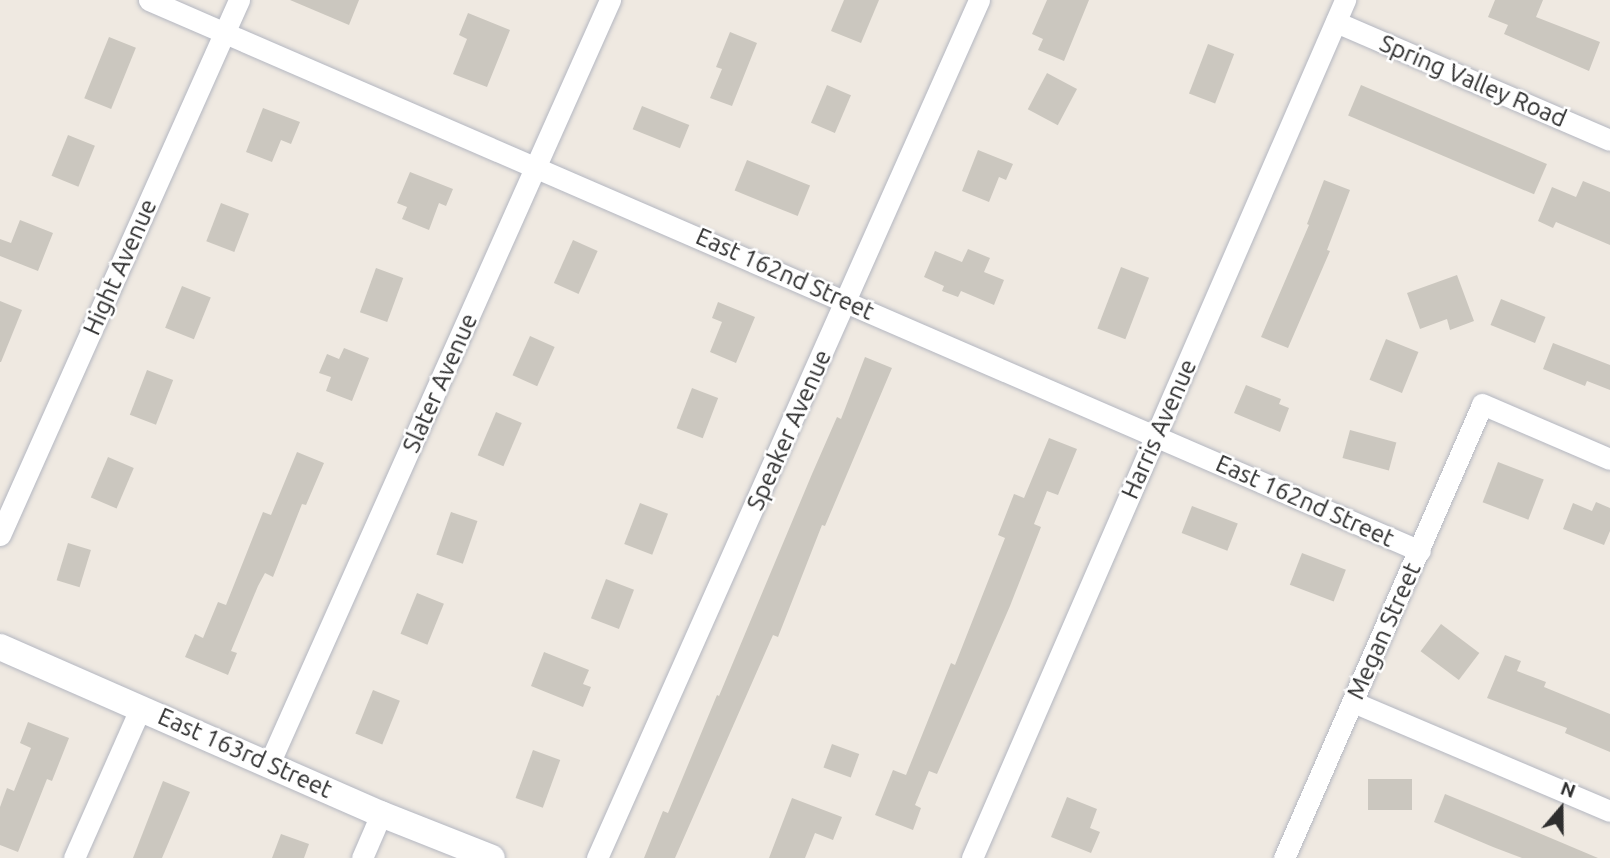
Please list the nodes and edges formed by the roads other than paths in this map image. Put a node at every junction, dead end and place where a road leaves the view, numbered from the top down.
1 (149, 0) edge
2 (239, 0) edge
3 (610, 0) edge
4 (979, 0) edge
5 (1345, 0) edge
6 (1336, 22) junction
7 (225, 33) junction
8 (1610, 140) edge
9 (537, 166) junction
10 (847, 301) junction
11 (1156, 436) junction
12 (1610, 459) edge
13 (0, 535) edge
14 (1420, 551) junction
15 (0, 647) edge
16 (1353, 702) junction
17 (141, 707) junction
18 (269, 764) junction
19 (1610, 811) edge
20 (381, 814) junction
21 (74, 858) edge
22 (362, 858) edge
23 (492, 858) edge
24 (597, 858) edge
25 (972, 858) edge
26 (1284, 858) edge

1 - 7 street, East 162nd Street
2 - 7 street, Hight Avenue
3 - 9 street, Slater Avenue
4 - 10 street, Speaker Avenue
5 - 6 street, Harris Avenue
6 - 8 street, Spring Valley Road
6 - 11 street, Harris Avenue
7 - 9 street, East 162nd Street
7 - 13 street, Hight Avenue
9 - 10 street, East 162nd Street
9 - 18 street, Slater Avenue
10 - 11 street, East 162nd Street
10 - 24 street, Speaker Avenue
11 - 14 street, East 162nd Street
11 - 25 street, Harris Avenue
12 - 14 street, Megan Street
14 - 16 street, Megan Street
15 - 17 street, East 163rd Street
16 - 19 street
16 - 26 street, Megan Street
17 - 18 street, East 163rd Street
17 - 21 street
18 - 20 street, East 163rd Street
20 - 22 street
20 - 23 street, East 163rd Street

